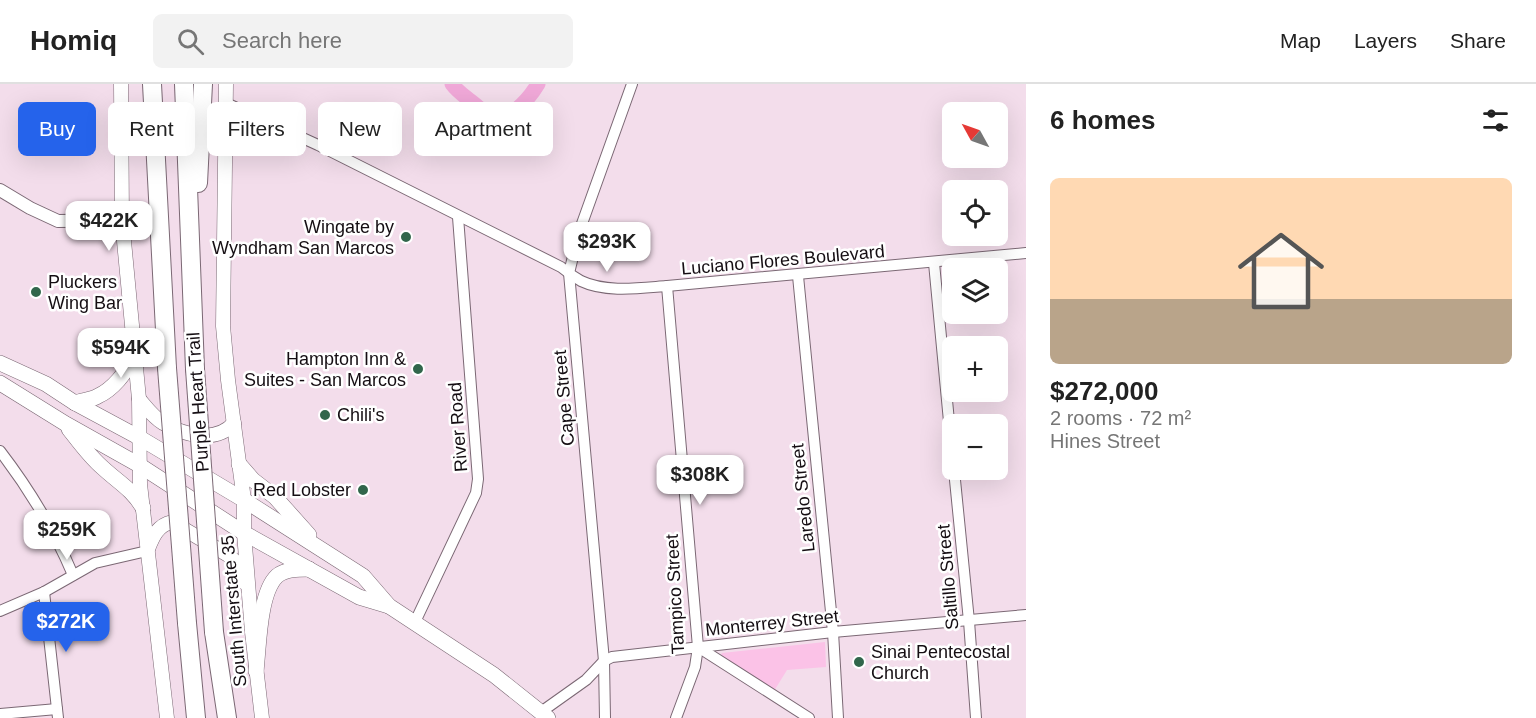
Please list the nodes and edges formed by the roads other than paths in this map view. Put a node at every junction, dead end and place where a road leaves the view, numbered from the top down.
1 (121, 84) edge
2 (184, 84) edge
3 (203, 84) edge
4 (226, 84) edge
5 (632, 84) edge
6 (151, 87) edge
7 (226, 102) edge
8 (306, 140) edge
9 (225, 156) edge
10 (0, 190) edge
11 (458, 217) junction
12 (122, 220) junction
13 (1026, 253) edge
14 (934, 263) junction
15 (569, 273) junction
16 (798, 276) junction
17 (667, 286) junction
18 (192, 302) junction
19 (135, 357) junction
20 (0, 363) edge
21 (0, 383) edge
22 (139, 399) junction
23 (75, 403) junction
24 (948, 414) edge
25 (234, 423) junction
26 (66, 424) junction
27 (140, 438) junction
28 (0, 451) edge
29 (239, 464) junction
30 (139, 465) junction
31 (955, 480) edge
32 (244, 500) junction
33 (143, 508) junction
34 (244, 533) junction
35 (323, 550) junction
36 (147, 551) junction
37 (310, 569) junction
38 (73, 575) junction
39 (44, 592) junction
40 (250, 596) junction
41 (389, 606) junction
42 (0, 611) edge
43 (1026, 615) edge
44 (969, 621) junction
45 (415, 622) junction
46 (833, 633) junction
47 (698, 647) junction
48 (604, 661) junction
49 (256, 671) junction
50 (57, 713) edge
51 (0, 714) edge
52 (544, 715) edge
53 (167, 718) edge
54 (196, 718) edge
55 (227, 718) edge
56 (262, 718) edge
57 (605, 718) edge
58 (676, 718) edge
59 (809, 718) edge
60 (838, 718) edge
61 (976, 718) edge

1 - 12 main road
2 - 18 highway, Purple Heart Trail
3 - 18 highway
4 - 7 main road, South Interstate 35
5 - 15 street, Cape Street
6 - 54 highway, Purple Heart Trail, bridge
8 - 11 street, Luciano Flores Boulevard
9 - 25 main road, South Interstate 35
10 - 12 street
11 - 15 street, Luciano Flores Boulevard
11 - 45 street, River Road
12 - 19 main road
13 - 14 street, Luciano Flores Boulevard
14 - 16 street, Luciano Flores Boulevard
14 - 24 street
15 - 17 street, Luciano Flores Boulevard
15 - 48 street, Cape Street
16 - 17 street, Luciano Flores Boulevard
16 - 46 street, Laredo Street
17 - 47 street, Tampico Street
18 - 55 highway, Purple Heart Trail, bridge
19 - 22 main road
19 - 23 main road
20 - 23 main road
21 - 26 main road
22 - 25 main road
22 - 27 main road
23 - 27 main road
25 - 29 main road, South Interstate 35
26 - 30 main road
26 - 33 main road
27 - 30 main road
27 - 32 main road
28 - 38 street
29 - 32 main road, South Interstate 35
29 - 35 main road
30 - 33 main road
30 - 34 main road
31 - 44 street, Saltillo Street
32 - 34 main road, South Interstate 35
32 - 35 main road
33 - 36 main road
34 - 37 main road
34 - 40 main road, South Interstate 35
35 - 41 main road
36 - 38 street
36 - 40 main road
36 - 53 main road
37 - 41 main road
37 - 49 main road
38 - 39 street
39 - 42 street
39 - 50 street
40 - 49 main road, South Interstate 35
41 - 45 main road
43 - 44 street, Monterrey Street
44 - 46 street, Monterrey Street
44 - 61 street, Saltillo Street
45 - 52 main road
46 - 47 street, Monterrey Street
46 - 60 street, Laredo Street
47 - 48 street, Monterrey Street
47 - 58 street, Tampico Street
47 - 59 street
48 - 52 street
48 - 57 street, Cape Street
49 - 56 main road, South Interstate 35
50 - 51 street

